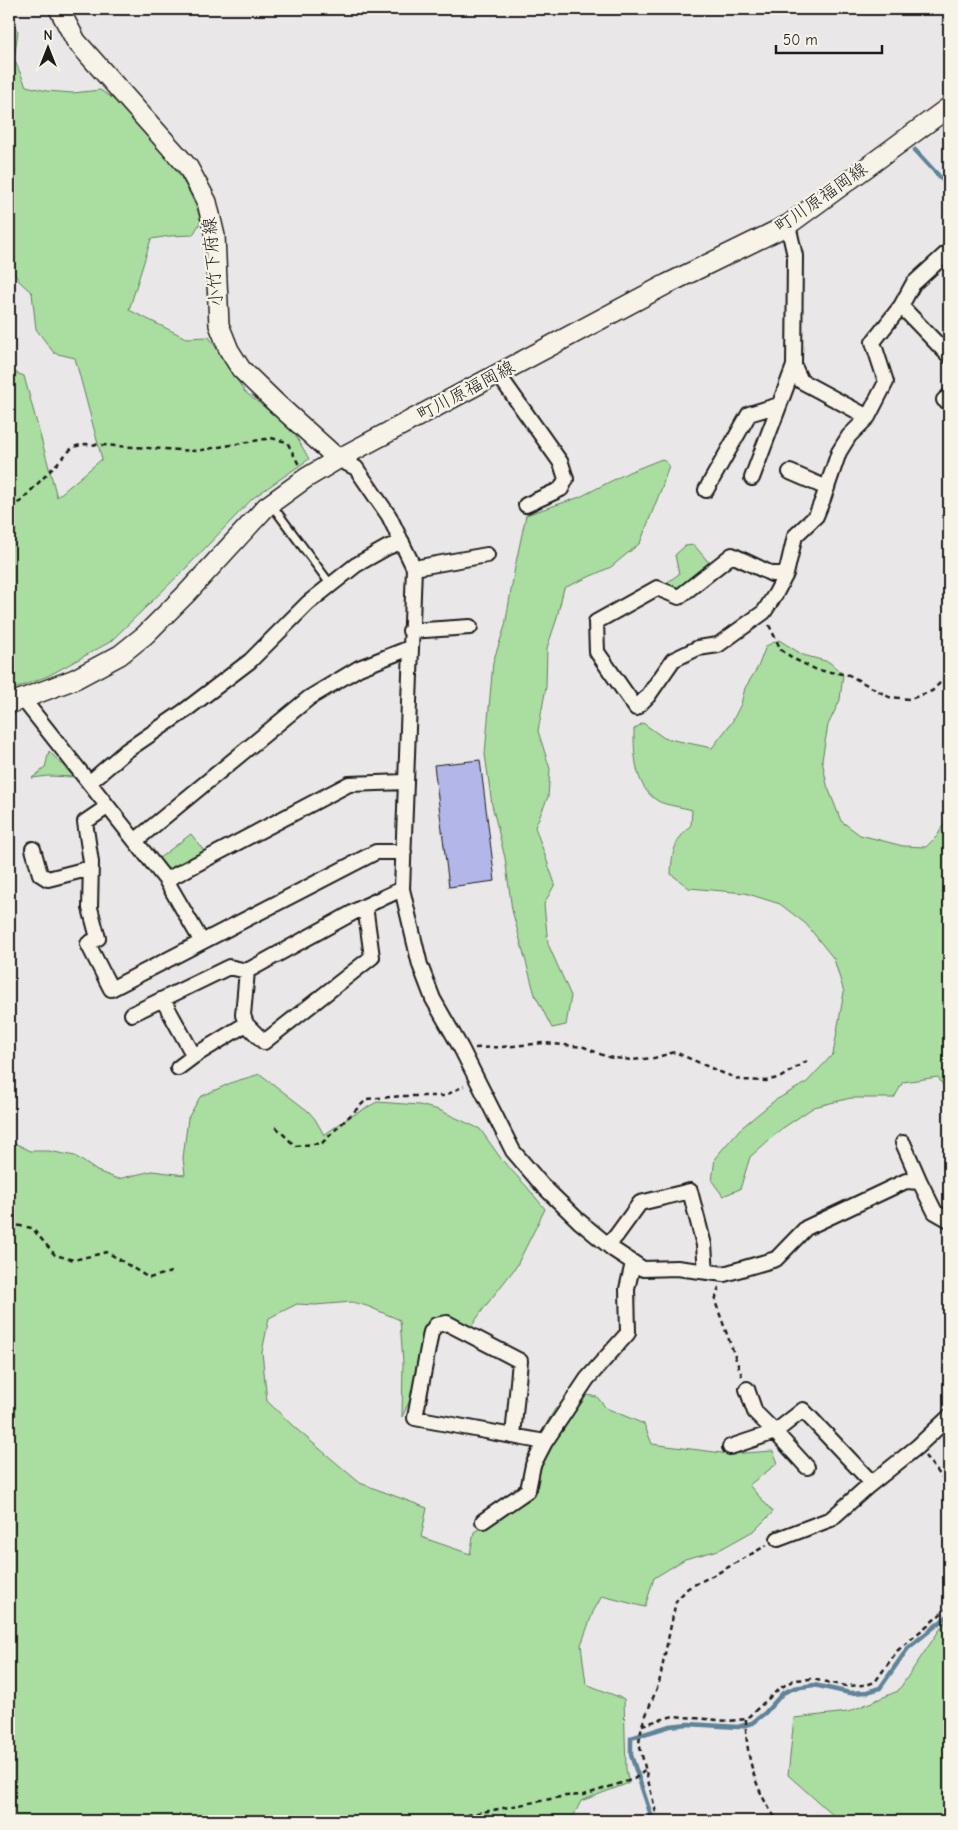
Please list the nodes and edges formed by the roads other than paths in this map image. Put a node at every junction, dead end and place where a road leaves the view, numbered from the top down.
1 (59, 9) edge
2 (949, 108) edge
3 (788, 225) junction
4 (949, 251) edge
5 (900, 306) junction
6 (947, 350) edge
7 (794, 366) junction
8 (498, 374) junction
9 (779, 405) junction
10 (868, 417) junction
11 (338, 459) junction
12 (790, 472) dead end
13 (752, 478) dead end
14 (827, 488) junction
15 (706, 490) dead end
16 (271, 503) junction
17 (526, 506) dead end
18 (402, 542) junction
19 (487, 555) dead end
20 (414, 568) junction
21 (786, 574) junction
22 (331, 585) junction
23 (470, 627) dead end
24 (410, 631) junction
25 (410, 648) junction
26 (15, 701) edge
27 (405, 782) junction
28 (89, 783) junction
29 (107, 807) junction
30 (135, 841) junction
31 (33, 849) dead end
32 (404, 852) junction
33 (91, 868) junction
34 (166, 880) junction
35 (402, 889) junction
36 (365, 906) junction
37 (202, 942) junction
38 (247, 972) junction
39 (163, 1000) junction
40 (132, 1014) dead end
41 (246, 1024) junction
42 (194, 1056) junction
43 (178, 1068) dead end
44 (903, 1142) dead end
45 (920, 1182) junction
46 (949, 1220) edge
47 (607, 1244) junction
48 (633, 1263) junction
49 (706, 1272) junction
50 (746, 1389) road end
51 (949, 1417) edge
52 (775, 1432) junction
53 (513, 1436) junction
54 (545, 1442) junction
55 (730, 1448) dead end
56 (807, 1467) dead end
57 (872, 1483) junction
58 (483, 1521) dead end
59 (778, 1539) road end

1 - 11 main road, 小竹下府線
2 - 3 main road, 町川原福岡線
3 - 7 street
3 - 8 main road, 町川原福岡線
4 - 5 street
5 - 6 street
5 - 10 street
7 - 9 street
7 - 10 street
8 - 11 main road, 町川原福岡線
8 - 17 street
9 - 13 street
9 - 15 street
10 - 14 street
11 - 16 main road, 町川原福岡線
11 - 18 street
12 - 14 street
14 - 21 street
16 - 22 lane
16 - 26 main road, 町川原福岡線
18 - 20 street
18 - 22 street
19 - 20 street
20 - 24 street
21 - 21 street
22 - 28 street
23 - 24 street
24 - 25 street
25 - 27 street
25 - 30 street
26 - 28 street
27 - 32 street
27 - 34 street
28 - 29 street
29 - 30 street
29 - 33 street
30 - 34 street
31 - 33 street
32 - 35 street
32 - 37 street
33 - 37 street
34 - 37 street
35 - 36 street
35 - 47 street
36 - 38 street
36 - 41 street
38 - 39 street
38 - 41 street
39 - 40 street
39 - 42 street
41 - 42 street
42 - 43 street
44 - 45 street
45 - 46 street
45 - 49 street
47 - 48 street
47 - 49 street
48 - 49 street
48 - 54 street
50 - 52 street
51 - 57 street
52 - 55 street
52 - 56 street
52 - 57 street
53 - 53 street
53 - 54 street
54 - 58 street
57 - 59 street

